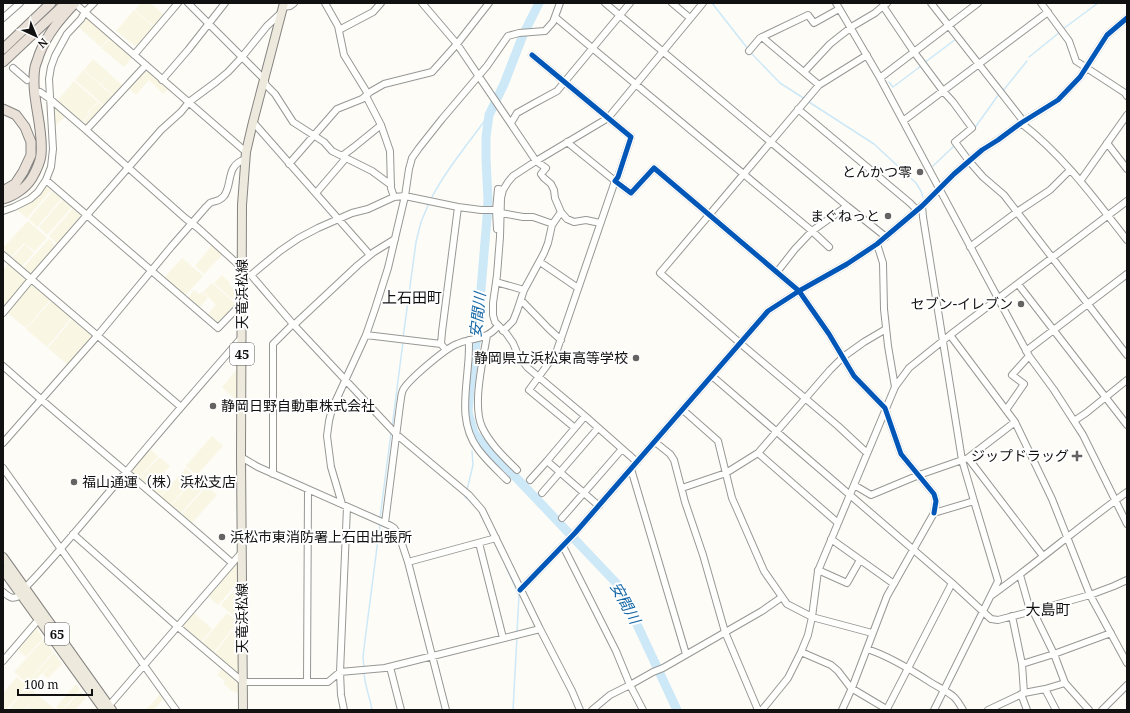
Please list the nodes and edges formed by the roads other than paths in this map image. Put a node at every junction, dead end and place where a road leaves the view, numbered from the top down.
1 (20, 3) edge
2 (50, 3) edge
3 (66, 3) edge
4 (94, 3) edge
5 (178, 3) edge
6 (188, 3) edge
7 (225, 3) edge
8 (294, 3) edge
9 (325, 3) edge
10 (380, 3) edge
11 (422, 3) edge
12 (489, 3) edge
13 (560, 3) edge
14 (605, 3) edge
15 (630, 3) edge
16 (672, 3) edge
17 (703, 3) edge
18 (931, 3) edge
19 (978, 3) edge
20 (1041, 3) edge
21 (77, 5) edge
22 (885, 5) edge
23 (838, 6) edge
24 (283, 7) edge
25 (40, 12) junction
26 (85, 12) junction
27 (1048, 12) junction
28 (5, 14) edge
29 (620, 15) junction
30 (556, 17) junction
31 (690, 18) junction
32 (1127, 18) edge
33 (209, 24) junction
34 (949, 25) junction
35 (851, 28) junction
36 (339, 30) junction
37 (762, 37) junction
38 (3, 39) edge
39 (457, 44) junction
40 (593, 48) junction
41 (3, 49) edge
42 (749, 50) dead end
43 (663, 51) junction
44 (914, 52) junction
45 (134, 55) junction
46 (532, 55) dead end
47 (867, 55) junction
48 (242, 57) junction
49 (3, 62) edge
50 (978, 64) junction
51 (146, 65) junction
52 (1087, 67) junction
53 (13, 68) dead end
54 (804, 72) junction
55 (479, 76) junction
56 (880, 78) junction
57 (264, 79) junction
58 (27, 80) dead end
59 (162, 80) junction
60 (565, 82) junction
61 (636, 84) junction
62 (819, 85) junction
63 (943, 91) junction
64 (40, 92) dead end
65 (1126, 93) edge
66 (367, 95) junction
67 (50, 99) junction
68 (189, 102) junction
69 (798, 108) junction
70 (3, 109) edge
71 (1127, 116) edge
72 (608, 118) junction
73 (903, 121) junction
74 (253, 122) junction
75 (511, 123) junction
76 (1022, 123) junction
77 (380, 125) junction
78 (86, 130) junction
79 (314, 135) junction
80 (771, 141) junction
81 (568, 142) junction
82 (1107, 143) junction
83 (246, 156) junction
84 (344, 157) junction
85 (536, 161) junction
86 (969, 161) junction
87 (289, 164) junction
88 (128, 167) junction
89 (1127, 168) edge
90 (1070, 170) junction
91 (743, 174) junction
92 (46, 180) junction
93 (615, 180) junction
94 (1081, 180) junction
95 (391, 185) junction
96 (939, 189) junction
97 (3, 191) edge
98 (316, 193) junction
99 (405, 196) junction
100 (394, 197) junction
101 (3, 199) edge
102 (1127, 201) edge
103 (847, 206) junction
104 (458, 207) junction
105 (919, 208) junction
106 (3, 211) edge
107 (497, 211) junction
108 (561, 212) junction
109 (1017, 212) junction
110 (86, 215) junction
111 (709, 215) junction
112 (1108, 215) junction
113 (339, 218) junction
114 (192, 223) junction
115 (600, 223) junction
116 (553, 224) junction
117 (812, 231) junction
118 (886, 237) junction
119 (395, 239) junction
120 (1127, 240) edge
121 (877, 244) junction
122 (829, 247) dead end
123 (970, 247) junction
124 (3, 254) edge
125 (370, 255) junction
126 (1052, 258) junction
127 (540, 262) junction
128 (151, 271) junction
129 (242, 271) junction
130 (777, 272) junction
131 (1127, 274) edge
132 (252, 275) junction
133 (32, 278) junction
134 (496, 282) junction
135 (1018, 284) junction
136 (578, 288) junction
137 (524, 290) junction
138 (799, 291) junction
139 (521, 300) junction
140 (998, 300) junction
141 (242, 303) junction
142 (1088, 304) junction
143 (3, 313) edge
144 (293, 324) junction
145 (501, 328) junction
146 (886, 329) junction
147 (1054, 330) junction
148 (98, 335) junction
149 (366, 335) junction
150 (486, 336) junction
151 (950, 336) junction
152 (242, 338) junction
153 (469, 340) junction
154 (561, 340) junction
155 (943, 341) junction
156 (441, 344) junction
157 (740, 344) junction
158 (446, 350) junction
159 (1028, 354) junction
160 (1127, 355) edge
161 (843, 356) junction
162 (3, 366) edge
163 (712, 376) junction
164 (539, 377) junction
165 (1127, 380) edge
166 (346, 381) junction
167 (895, 387) junction
168 (1105, 397) junction
169 (40, 399) junction
170 (805, 399) junction
171 (181, 407) junction
172 (885, 408) junction
173 (683, 410) junction
174 (1006, 410) junction
175 (585, 416) junction
176 (1074, 421) junction
177 (1015, 422) junction
178 (1127, 425) edge
179 (575, 428) junction
180 (598, 428) junction
181 (777, 432) junction
182 (395, 433) junction
183 (655, 442) junction
184 (3, 443) edge
185 (622, 449) junction
186 (867, 453) junction
187 (758, 454) junction
188 (241, 457) junction
189 (965, 459) junction
190 (547, 461) junction
191 (637, 462) junction
192 (3, 468) edge
193 (631, 468) junction
194 (517, 470) dead end
195 (126, 472) junction
196 (560, 472) junction
197 (726, 473) junction
198 (272, 474) junction
199 (8, 475) junction
200 (919, 475) junction
201 (3, 480) edge
202 (508, 480) dead end
203 (530, 480) dead end
204 (854, 485) junction
205 (682, 488) junction
206 (308, 490) junction
207 (1127, 492) edge
208 (542, 493) dead end
209 (583, 493) junction
210 (849, 496) junction
211 (974, 501) junction
212 (1115, 501) junction
213 (345, 506) junction
214 (598, 506) junction
215 (934, 513) junction
216 (562, 518) dead end
217 (382, 522) junction
218 (838, 523) junction
219 (1127, 524) edge
220 (73, 534) junction
221 (496, 538) junction
222 (1068, 538) junction
223 (831, 539) junction
224 (479, 543) junction
225 (565, 544) junction
226 (60, 548) junction
227 (913, 550) junction
228 (242, 552) junction
229 (1043, 556) junction
230 (3, 558) edge
231 (860, 560) junction
232 (408, 562) junction
233 (232, 563) junction
234 (3, 570) edge
235 (818, 570) junction
236 (1020, 575) junction
237 (1127, 580) edge
238 (952, 583) junction
239 (894, 584) junction
240 (520, 590) junction
241 (23, 591) junction
242 (3, 592) edge
243 (1090, 595) junction
244 (991, 596) junction
245 (782, 597) junction
246 (983, 611) junction
247 (1034, 611) junction
248 (812, 616) junction
249 (1012, 616) junction
250 (39, 619) junction
251 (178, 627) junction
252 (540, 629) junction
253 (725, 632) junction
254 (872, 633) junction
255 (1111, 633) junction
256 (503, 638) junction
257 (867, 649) junction
258 (802, 652) junction
259 (686, 654) junction
260 (1054, 654) junction
261 (432, 656) junction
262 (3, 661) edge
263 (1127, 663) edge
264 (1022, 664) junction
265 (144, 666) junction
266 (390, 667) junction
267 (907, 668) junction
268 (340, 672) junction
269 (243, 682) junction
270 (307, 682) junction
271 (1065, 683) junction
272 (630, 685) junction
273 (1127, 685) edge
274 (852, 688) junction
275 (1046, 689) junction
276 (944, 690) junction
277 (1022, 694) junction
278 (108, 709) edge
279 (1103, 709) edge
280 (176, 710) edge
281 (243, 710) edge
282 (344, 710) edge
283 (401, 710) edge
284 (446, 710) edge
285 (580, 710) edge
286 (592, 710) edge
287 (643, 710) edge
288 (758, 710) edge
289 (762, 710) edge
290 (842, 710) edge
291 (888, 710) edge
292 (934, 710) edge
293 (963, 710) edge
294 (988, 710) edge
295 (1027, 710) edge
296 (1056, 710) edge
297 (1089, 710) edge

1 - 28 street
2 - 25 highway
3 - 49 highway
4 - 26 street
5 - 45 street
6 - 33 street
7 - 33 street
8 - 24 street
9 - 36 street
10 - 36 street
11 - 39 street
12 - 39 street
13 - 30 street
14 - 29 street
15 - 29 street
16 - 31 street
17 - 31 street
18 - 34 street
19 - 34 street
20 - 27 street
21 - 26 street
21 - 101 highway
22 - 35 street
22 - 44 street
23 - 35 street
23 - 37 street
24 - 48 street
24 - 57 main road, 天竜浜松線 / 45
25 - 38 highway
25 - 41 highway
26 - 45 street
26 - 67 street
27 - 50 street
27 - 52 street
29 - 40 street
29 - 43 street
30 - 40 street
30 - 55 street
31 - 43 street
32 - 52 street
33 - 48 street
33 - 59 street
34 - 44 street
34 - 50 street
35 - 47 street
35 - 54 street
36 - 66 street
37 - 42 street
37 - 54 street
39 - 55 street
39 - 66 street
40 - 60 street
40 - 61 street
43 - 61 street
43 - 80 street
44 - 56 street
44 - 63 street
45 - 51 street
46 - 60 street
47 - 56 street
47 - 62 street
48 - 57 street
48 - 68 street
50 - 63 street
50 - 76 street
51 - 59 street
51 - 78 street
52 - 65 street
52 - 76 street
53 - 58 street
54 - 62 street
55 - 75 street
55 - 99 street
56 - 73 street
57 - 74 main road, 天竜浜松線 / 45
57 - 79 street
59 - 68 street
60 - 72 street
60 - 75 street
61 - 72 street
61 - 91 street
62 - 69 street
63 - 73 street
63 - 86 street
64 - 67 street
66 - 77 street
66 - 79 street
67 - 78 street
67 - 92 street
68 - 83 street
68 - 88 street
69 - 80 street
69 - 105 street
70 - 97 highway
71 - 82 street
72 - 81 street
72 - 93 street
73 - 96 street
74 - 83 main road, 天竜浜松線 / 45
74 - 87 street
75 - 85 street
76 - 86 street
76 - 90 street
77 - 84 street
77 - 95 street
78 - 88 street
79 - 84 street
79 - 87 street
80 - 91 street
80 - 103 street
81 - 85 street
81 - 93 street
82 - 89 street
82 - 94 street
83 - 114 street
83 - 129 main road, 天竜浜松線 / 45
84 - 95 street
84 - 98 street
85 - 107 street
85 - 108 street
86 - 96 street
86 - 109 street
87 - 98 street
88 - 110 street
88 - 114 street
90 - 94 street
90 - 109 street
91 - 111 street
91 - 117 street
92 - 106 street
92 - 110 street
93 - 111 street
93 - 115 street
94 - 112 street
95 - 100 street
96 - 105 street
96 - 123 street
98 - 113 street
99 - 100 street
99 - 104 street
99 - 119 street
100 - 113 street
102 - 112 street
103 - 117 street
103 - 118 street
104 - 107 street
104 - 156 street
105 - 118 street
105 - 155 street
107 - 116 street
107 - 134 street
108 - 115 street
108 - 116 street
109 - 123 street
109 - 126 street
110 - 128 street
110 - 133 street
111 - 130 street
111 - 157 street
112 - 120 street
112 - 126 street
113 - 125 street
113 - 132 street
114 - 128 street
114 - 129 street
115 - 136 street
116 - 127 street
117 - 122 street
117 - 130 street
118 - 121 street
119 - 125 street
119 - 149 street
121 - 138 street
121 - 146 street
123 - 140 street
124 - 133 street
125 - 144 street
126 - 135 street
126 - 142 street
127 - 136 street
127 - 137 street
128 - 141 street
128 - 148 street
129 - 132 street
129 - 141 main road, 天竜浜松線 / 45
130 - 138 street
131 - 142 street
132 - 144 street
133 - 143 street
133 - 148 street
134 - 137 street
134 - 145 street
135 - 140 street
135 - 147 street
136 - 154 street
137 - 139 street
138 - 157 street
138 - 161 street
139 - 145 street
139 - 154 street
140 - 151 street
140 - 159 street
141 - 152 main road, 天竜浜松線 / 45
142 - 147 street
142 - 160 street
144 - 166 street
144 - 198 street
145 - 150 street
145 - 164 street
146 - 161 street
146 - 167 street
147 - 159 street
147 - 168 street
148 - 169 street
148 - 171 street
149 - 156 street
149 - 166 street
150 - 153 street
150 - 194 street
151 - 155 street
151 - 174 street
152 - 171 street
152 - 188 main road, 天竜浜松線 / 45
153 - 158 street
153 - 202 street
154 - 164 street
155 - 167 street
155 - 189 street
156 - 158 street
157 - 163 street
157 - 170 street
158 - 182 street
159 - 174 street
159 - 176 street
161 - 170 street
161 - 172 street
162 - 169 street
163 - 173 street
163 - 181 street
164 - 175 street
164 - 179 street
165 - 168 street
166 - 182 street
166 - 213 street
167 - 172 street
168 - 176 street
168 - 178 street
169 - 184 street
169 - 195 street
170 - 181 street
170 - 186 street
171 - 195 street
172 - 186 street
172 - 200 street
173 - 183 street
173 - 197 street
174 - 177 street
175 - 179 street
175 - 180 street
176 - 212 street
177 - 189 street
177 - 222 street
179 - 190 street
180 - 185 street
180 - 196 street
181 - 187 street
181 - 210 street
182 - 217 street
182 - 221 street
183 - 191 street
183 - 205 street
185 - 191 street
185 - 209 street
186 - 204 street
187 - 197 street
187 - 218 street
188 - 198 street
188 - 228 main road, 天竜浜松線 / 45
189 - 200 street
189 - 211 street
189 - 229 street
190 - 196 street
190 - 203 street
191 - 193 street
192 - 199 street
193 - 214 street
193 - 259 street
195 - 220 street
195 - 233 street
196 - 208 street
196 - 209 street
197 - 205 street
197 - 245 street
198 - 206 street
199 - 201 street
199 - 226 street
200 - 204 street
200 - 215 street
204 - 210 street
205 - 253 street
206 - 213 street
206 - 270 street
207 - 212 street
209 - 214 street
209 - 216 street
210 - 218 street
210 - 227 street
211 - 215 street
211 - 244 street
212 - 219 street
212 - 222 street
213 - 217 street
213 - 268 street
214 - 225 street
215 - 227 street
217 - 232 street
218 - 223 street
220 - 226 street
220 - 251 street
221 - 224 street
221 - 240 street
222 - 229 street
222 - 243 street
223 - 231 street
223 - 235 street
224 - 232 street
224 - 256 street
225 - 240 street
225 - 272 street
226 - 241 street
226 - 265 street
227 - 238 street
227 - 239 street
228 - 233 street
228 - 269 main road, 天竜浜松線 / 45
229 - 236 street
230 - 241 main road, 65
231 - 235 street
231 - 239 street
232 - 261 street
233 - 251 street
234 - 241 main road, 65
235 - 248 street
236 - 244 street
236 - 247 street
237 - 243 street
238 - 246 street
238 - 267 street
239 - 254 street
240 - 252 street
241 - 242 street
241 - 250 main road, 65
241 - 278 main road, 65
243 - 247 street
243 - 255 street
244 - 246 street
245 - 248 street
245 - 253 street
246 - 249 street
246 - 276 street
247 - 249 street
247 - 260 street
248 - 254 street
248 - 258 street
249 - 264 street
250 - 262 street
250 - 278 main road, 65
251 - 265 street
251 - 269 street
252 - 256 street
252 - 285 street
253 - 259 street
253 - 288 street
254 - 257 street
255 - 260 street
255 - 263 street
256 - 261 street
257 - 267 street
257 - 274 street
258 - 274 street
258 - 289 street
259 - 272 street
260 - 264 street
260 - 271 street
261 - 266 street
261 - 284 street
264 - 277 street
265 - 278 street
265 - 280 street
266 - 268 street
266 - 283 street
267 - 276 street
267 - 291 street
268 - 270 street
268 - 282 street
269 - 270 street
269 - 281 main road, 天竜浜松線 / 45
271 - 275 street
271 - 297 street
272 - 286 street
272 - 287 street
273 - 279 street
274 - 290 street
274 - 291 street
275 - 277 street
275 - 296 street
276 - 292 street
276 - 293 street
277 - 294 street
277 - 295 street

